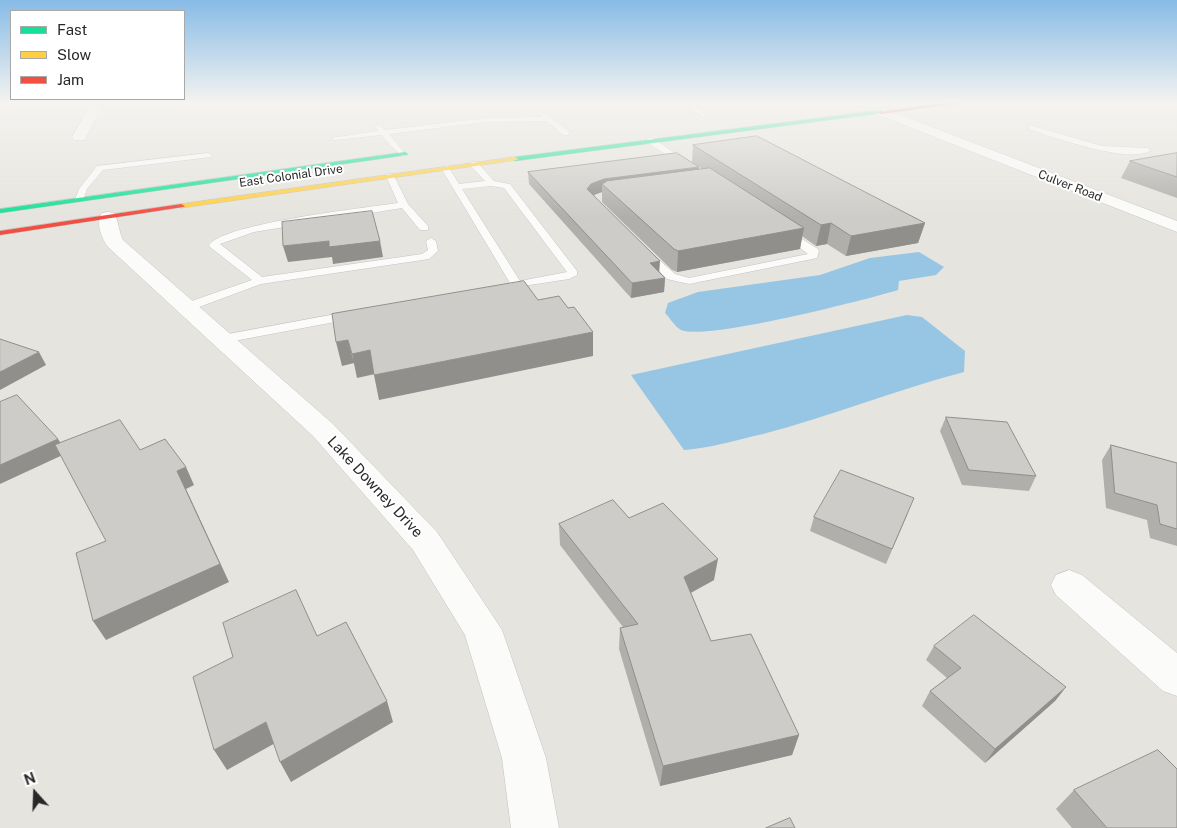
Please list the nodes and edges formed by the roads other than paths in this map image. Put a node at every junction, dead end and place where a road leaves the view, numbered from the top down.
1 (390, 140) edge
2 (650, 140) joint
3 (953, 140) edge
4 (1074, 140) edge
5 (1148, 150) dead end
6 (420, 152) dead end
7 (208, 154) dead end
8 (402, 155) junction
9 (474, 164) junction
10 (445, 168) junction
11 (696, 170) edge
12 (390, 176) junction
13 (491, 183) junction
14 (184, 184) junction
15 (458, 188) junction
16 (80, 199) junction
17 (404, 205) junction
18 (0, 211) edge
19 (108, 217) junction
20 (775, 224) edge
21 (1177, 227) edge
22 (424, 228) dead end
23 (0, 232) edge
24 (431, 242) dead end
25 (639, 247) edge
26 (260, 281) junction
27 (517, 285) junction
28 (492, 290) edge
29 (187, 306) junction
30 (368, 312) edge
31 (223, 338) junction
32 (1069, 585) dead end
33 (1177, 678) edge
34 (535, 828) edge

1 - 8 lane
2 - 9 highway, East Colonial Drive
2 - 11 lane
3 - 21 street, Culver Road
4 - 5 lane
6 - 8 highway, East Colonial Drive
7 - 16 lane
8 - 14 highway, East Colonial Drive
9 - 10 highway, East Colonial Drive
9 - 13 lane
10 - 12 highway, East Colonial Drive
10 - 15 lane
12 - 17 lane
12 - 19 highway, East Colonial Drive
13 - 15 lane
13 - 27 lane
14 - 16 highway, East Colonial Drive
14 - 19 highway
15 - 27 lane
16 - 18 highway, East Colonial Drive
16 - 23 highway
17 - 22 lane
17 - 26 lane
19 - 23 highway, East Colonial Drive
19 - 29 street, Lake Downey Drive
20 - 25 lane
24 - 26 lane
26 - 29 lane
27 - 28 lane
29 - 31 street, Lake Downey Drive
30 - 31 lane
31 - 34 street, Lake Downey Drive
32 - 33 street

